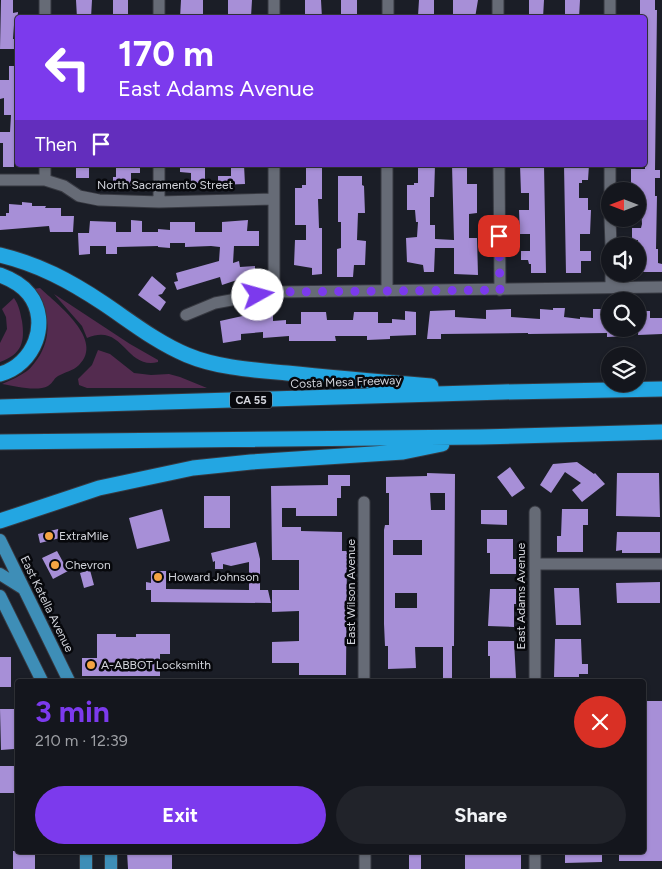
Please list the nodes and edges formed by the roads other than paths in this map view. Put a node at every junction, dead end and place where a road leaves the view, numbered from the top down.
1 (45, 0) edge
2 (159, 0) edge
3 (274, 0) edge
4 (388, 0) edge
5 (498, 0) edge
6 (610, 0) edge
7 (45, 15) edge
8 (159, 15) edge
9 (274, 15) edge
10 (388, 15) edge
11 (498, 15) edge
12 (610, 15) edge
13 (45, 167) edge
14 (159, 167) edge
15 (274, 167) edge
16 (387, 167) edge
17 (499, 167) edge
18 (610, 167) edge
19 (0, 180) edge
20 (45, 180) junction
21 (610, 182) edge
22 (274, 199) junction
23 (159, 202) junction
24 (0, 255) edge
25 (0, 275) edge
26 (611, 282) edge
27 (611, 287) junction
28 (662, 287) edge
29 (500, 290) junction
30 (387, 291) junction
31 (274, 292) junction
32 (186, 315) dead end
33 (0, 374) edge
34 (662, 389) edge
35 (503, 392) junction
36 (0, 407) edge
37 (662, 432) edge
38 (480, 437) junction
39 (0, 442) edge
40 (364, 502) dead end
41 (535, 512) dead end
42 (0, 520) edge
43 (0, 540) edge
44 (535, 564) junction
45 (662, 564) edge
46 (0, 574) edge
47 (24, 588) junction
48 (0, 596) edge
49 (41, 679) edge
50 (68, 679) edge
51 (364, 679) edge
52 (535, 679) edge
53 (86, 854) edge
54 (110, 854) edge
55 (365, 854) edge
56 (535, 854) edge
57 (86, 869) edge
58 (111, 869) edge
59 (365, 869) edge
60 (535, 869) edge

1 - 7 street
2 - 8 street
3 - 9 street
4 - 10 street
5 - 11 street
6 - 12 street
13 - 20 street
14 - 23 street
15 - 22 street
16 - 30 street
17 - 29 street
18 - 21 street
19 - 20 street, North Sacramento Street
20 - 23 street, North Sacramento Street
22 - 23 street, North Sacramento Street
22 - 31 street
24 - 35 highway
25 - 33 highway
26 - 27 street
27 - 28 street
27 - 29 street
29 - 30 street
30 - 31 street
31 - 32 street
34 - 35 highway, Costa Mesa Freeway / CA 55
35 - 36 highway, Costa Mesa Freeway / CA 55
37 - 38 highway
38 - 39 highway
38 - 42 highway
40 - 51 street, East Wilson Avenue
41 - 44 street, East Adams Avenue
43 - 47 main road, East Katella Avenue
44 - 45 street
44 - 52 street, East Adams Avenue
46 - 47 main road
47 - 50 main road, East Katella Avenue
48 - 49 main road
53 - 57 main road
54 - 58 main road
55 - 59 street
56 - 60 street

